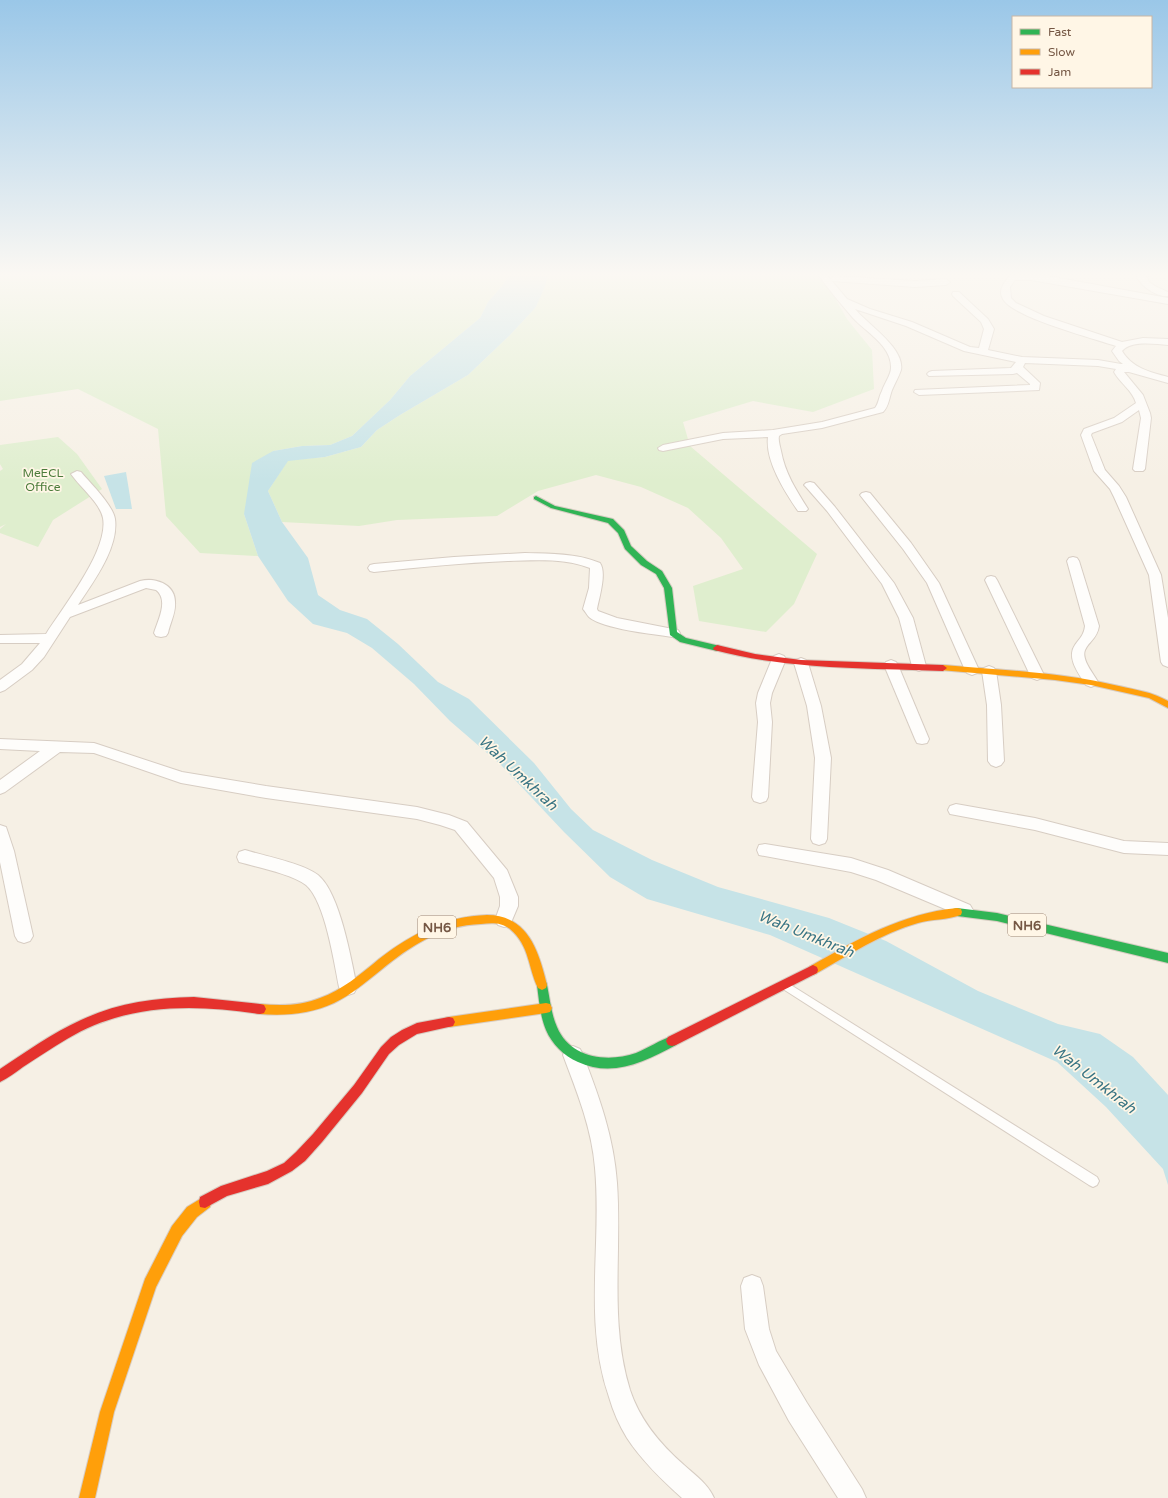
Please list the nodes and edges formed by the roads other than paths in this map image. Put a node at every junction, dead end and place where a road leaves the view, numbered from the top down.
1 (885, 343) edge
2 (950, 343) edge
3 (985, 343) edge
4 (1116, 343) edge
5 (1133, 343) edge
6 (1122, 345) junction
7 (982, 353) junction
8 (1020, 364) junction
9 (1122, 367) junction
10 (1138, 371) junction
11 (932, 374) dead end
12 (1168, 380) edge
13 (919, 392) dead end
14 (1141, 404) junction
15 (775, 433) junction
16 (663, 448) dead end
17 (1139, 469) dead end
18 (77, 474) dead end
19 (810, 485) dead end
20 (866, 495) dead end
21 (536, 498) dead end
22 (802, 509) dead end
23 (1073, 561) dead end
24 (374, 568) dead end
25 (991, 580) dead end
26 (66, 614) junction
27 (161, 633) dead end
28 (673, 633) junction
29 (49, 638) junction
30 (0, 639) edge
31 (779, 659) junction
32 (801, 662) junction
33 (1168, 662) edge
34 (891, 665) junction
35 (919, 666) junction
36 (972, 670) junction
37 (990, 671) junction
38 (1037, 675) junction
39 (1091, 682) junction
40 (0, 687) edge
41 (1168, 705) edge
42 (922, 738) dead end
43 (0, 744) edge
44 (56, 747) junction
45 (996, 761) dead end
46 (0, 788) edge
47 (760, 797) dead end
48 (956, 810) dead end
49 (0, 831) edge
50 (819, 839) dead end
51 (1168, 849) edge
52 (765, 850) dead end
53 (244, 857) dead end
54 (973, 914) junction
55 (504, 920) junction
56 (24, 936) dead end
57 (1168, 958) edge
58 (784, 984) junction
59 (348, 987) junction
60 (546, 1008) junction
61 (573, 1055) junction
62 (0, 1076) edge
63 (1093, 1181) dead end
64 (752, 1286) dead end
65 (87, 1498) edge
66 (701, 1498) edge
67 (853, 1498) edge

1 - 15 street
2 - 7 street
3 - 7 street
4 - 6 street
5 - 6 street
6 - 10 street
7 - 8 street
8 - 9 street
8 - 11 street
8 - 13 street
9 - 10 street
9 - 14 street
10 - 12 street
14 - 17 street
14 - 33 street
15 - 16 street
15 - 22 street
18 - 26 street
19 - 35 street
20 - 36 street
21 - 28 main road
23 - 39 street
24 - 28 street
25 - 38 street
26 - 27 street
26 - 29 street
28 - 31 main road
29 - 30 street
29 - 40 street
31 - 32 main road
31 - 47 street
32 - 34 main road
32 - 50 street
34 - 35 main road
34 - 42 street
35 - 36 main road
36 - 37 main road
37 - 38 main road
37 - 45 street
38 - 39 main road
39 - 41 main road
43 - 44 street
44 - 46 street
44 - 55 street
48 - 51 street
49 - 56 street
52 - 54 street
53 - 59 street
54 - 57 main road, NH6
54 - 58 main road, NH6
55 - 59 main road, NH6
55 - 60 main road, NH6
58 - 61 main road, NH6
58 - 63 lane
59 - 62 main road, NH6
60 - 61 main road, NH6
60 - 65 main road
61 - 66 street
64 - 67 street

